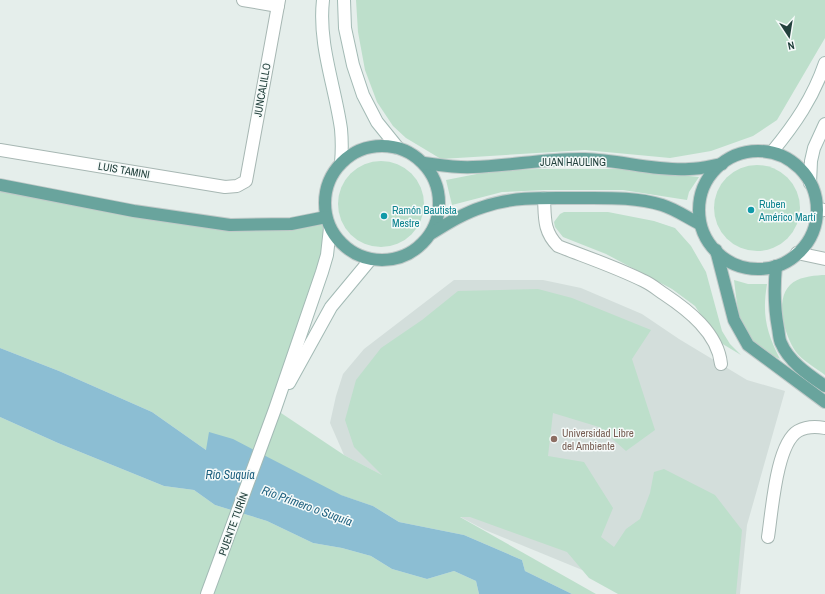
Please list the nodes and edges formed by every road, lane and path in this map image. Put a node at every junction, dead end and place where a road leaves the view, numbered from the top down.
1 (243, 0) edge
2 (323, 0) edge
3 (344, 0) edge
4 (278, 3) edge
5 (825, 63) edge
6 (825, 124) edge
7 (398, 148) junction
8 (0, 150) edge
9 (772, 152) junction
10 (341, 163) junction
11 (424, 163) junction
12 (722, 164) junction
13 (246, 181) joint
14 (810, 183) junction
15 (0, 185) edge
16 (544, 198) junction
17 (821, 209) edge
18 (328, 222) junction
19 (700, 224) junction
20 (432, 233) junction
21 (716, 250) junction
22 (798, 253) junction
23 (825, 259) edge
24 (370, 260) junction
25 (776, 266) junction
26 (720, 364) dead end
27 (825, 386) edge
28 (825, 402) edge
29 (275, 409) junction
30 (825, 428) edge
31 (768, 537) dead end
32 (208, 594) edge

1 - 4 main road
2 - 10 main road
3 - 7 main road
4 - 13 main road, JUNCALILLO
5 - 9 main road
6 - 14 main road
7 - 10 main road
7 - 11 main road
8 - 13 main road, LUIS TAMINI
9 - 12 main road
9 - 14 main road
10 - 18 main road
11 - 12 main road, JUAN HAULING
11 - 20 main road
12 - 19 main road
14 - 17 main road
15 - 18 main road
16 - 19 main road
16 - 20 main road
16 - 26 main road
17 - 22 main road
18 - 24 main road
18 - 29 main road, PUENTE TURÍN
19 - 21 main road
20 - 24 main road
21 - 25 main road
21 - 28 main road
22 - 23 main road
22 - 25 main road
24 - 29 main road, PUENTE TURÍN
25 - 27 main road
29 - 32 main road, PUENTE TURÍN
30 - 31 main road

